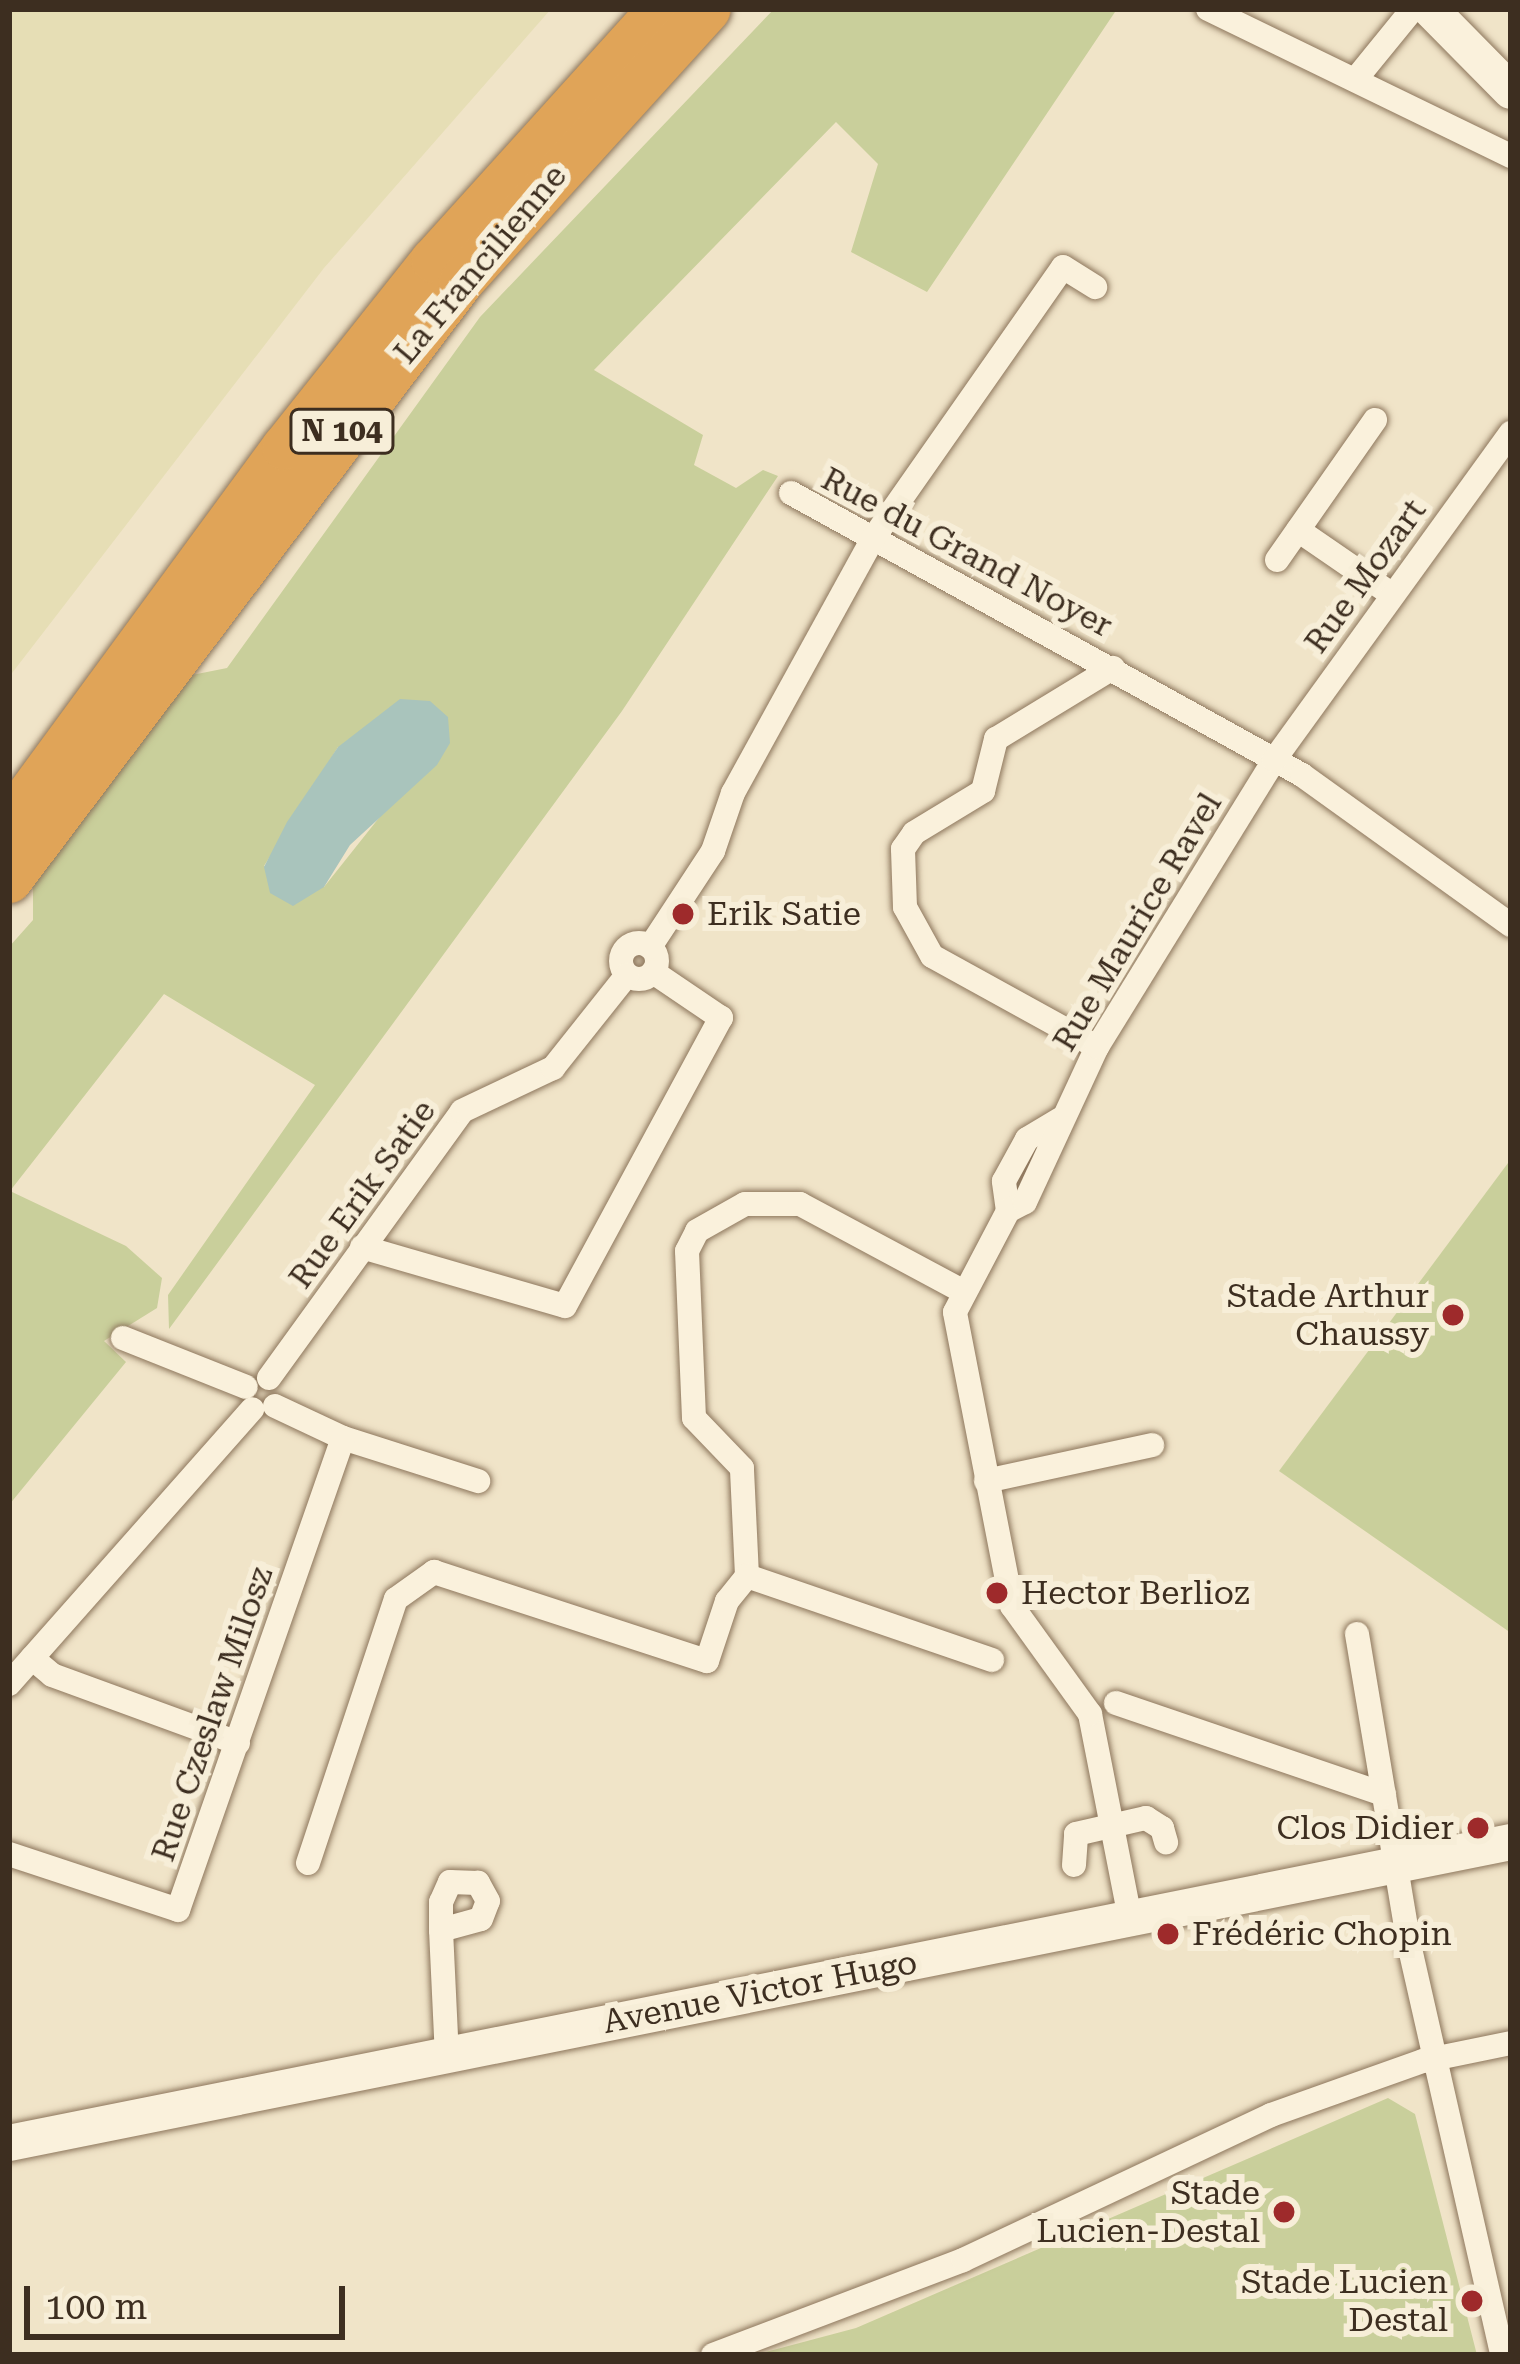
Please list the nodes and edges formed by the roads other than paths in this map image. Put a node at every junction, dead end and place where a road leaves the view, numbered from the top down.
1 (660, 9) edge
2 (709, 9) edge
3 (1208, 9) edge
4 (1413, 9) edge
5 (1430, 9) edge
6 (1355, 80) junction
7 (1511, 91) edge
8 (1511, 156) edge
9 (1095, 287) dead end
10 (1376, 420) dead end
11 (1511, 433) edge
12 (791, 494) dead end
13 (1298, 530) junction
14 (872, 540) junction
15 (1277, 560) dead end
16 (1391, 594) junction
17 (1113, 668) junction
18 (1274, 760) junction
19 (9, 821) edge
20 (9, 880) edge
21 (1511, 925) edge
22 (643, 965) junction
23 (1097, 1047) junction
24 (362, 1246) junction
25 (964, 1292) junction
26 (123, 1338) dead end
27 (261, 1395) junction
28 (343, 1438) junction
29 (1152, 1445) dead end
30 (478, 1481) dead end
31 (986, 1481) junction
32 (747, 1576) junction
33 (1357, 1634) dead end
34 (32, 1658) junction
35 (992, 1660) dead end
36 (9, 1684) edge
37 (1116, 1703) dead end
38 (238, 1743) junction
39 (1384, 1794) junction
40 (1113, 1825) junction
41 (1166, 1842) dead end
42 (1511, 1842) edge
43 (9, 1854) edge
44 (308, 1863) dead end
45 (1396, 1864) junction
46 (1074, 1865) dead end
47 (1130, 1918) junction
48 (441, 1930) dead end
49 (1511, 2043) edge
50 (447, 2055) junction
51 (1436, 2058) junction
52 (9, 2143) edge
53 (713, 2355) edge
54 (1502, 2355) edge

1 - 19 highway, La Francilienne / N 104
2 - 20 highway, La Francilienne / N 104
3 - 6 street
4 - 6 street
5 - 7 main road
6 - 8 street
9 - 14 street, Rue Erik Satie
10 - 13 street
11 - 16 street, Rue Mozart
12 - 14 street, Rue du Grand Noyer
13 - 15 street
13 - 16 street
14 - 17 street, Rue du Grand Noyer
14 - 22 street, Rue Erik Satie
16 - 18 street, Rue Mozart
17 - 18 street, Rue du Grand Noyer
17 - 23 street
18 - 21 street
18 - 23 street, Rue Maurice Ravel
22 - 24 street, Rue Erik Satie
22 - 24 street
23 - 25 street, Rue Maurice Ravel
24 - 27 street, Rue Erik Satie
25 - 31 street, Rue Maurice Ravel
25 - 32 street
26 - 27 street
27 - 28 street
27 - 34 street, Rue Erik Satie
28 - 30 street
28 - 38 street, Rue Czeslaw Milosz
29 - 31 street
31 - 40 street, Rue Maurice Ravel
32 - 35 street
32 - 44 street
33 - 39 street
34 - 36 street, Rue Erik Satie
34 - 38 street
37 - 39 street
38 - 43 street, Rue Czeslaw Milosz
39 - 45 street
40 - 41 street
40 - 46 street
40 - 47 street, Rue Maurice Ravel
42 - 45 main road, Avenue Victor Hugo
45 - 47 main road, Avenue Victor Hugo
45 - 51 street
47 - 50 main road, Avenue Victor Hugo
48 - 50 street
49 - 51 street
50 - 52 main road, Avenue Victor Hugo
51 - 53 street
51 - 54 street

